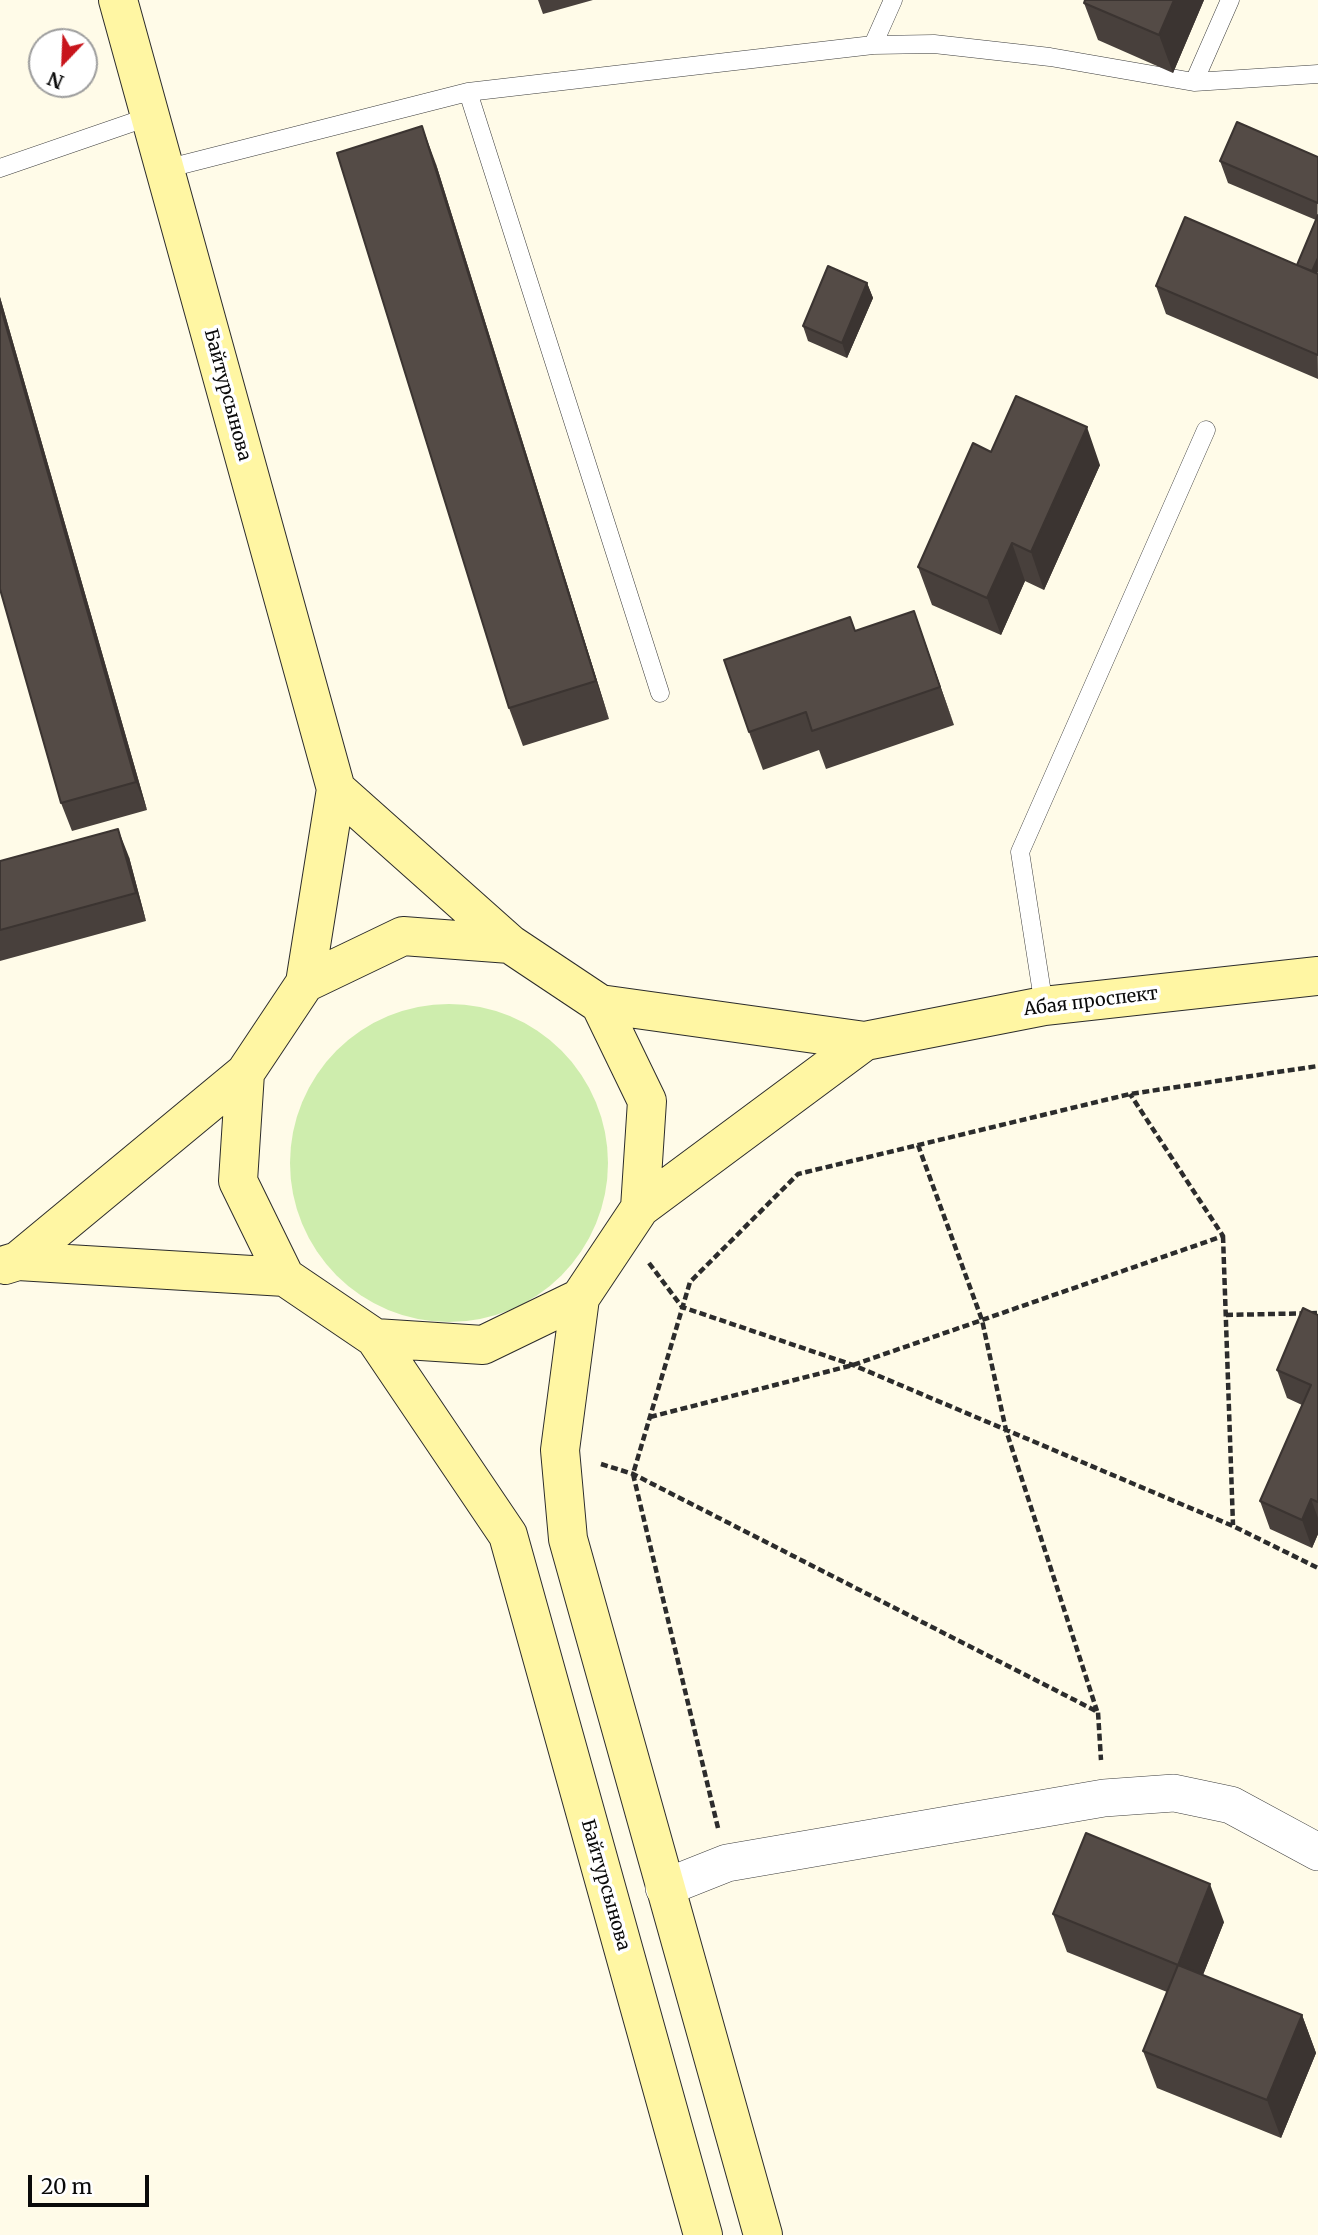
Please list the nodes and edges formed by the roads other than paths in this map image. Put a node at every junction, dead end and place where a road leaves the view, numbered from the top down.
1 (118, 0) edge
2 (893, 0) edge
3 (1230, 0) edge
4 (873, 45) junction
5 (1318, 74) edge
6 (1194, 82) junction
7 (468, 92) junction
8 (151, 116) junction
9 (0, 167) edge
10 (165, 169) junction
11 (1206, 430) dead end
12 (660, 693) dead end
13 (336, 789) junction
14 (510, 944) junction
15 (1318, 976) edge
16 (305, 984) junction
17 (600, 1004) junction
18 (1044, 1006) junction
19 (865, 1041) junction
20 (245, 1073) junction
21 (633, 1220) junction
22 (9, 1264) edge
23 (285, 1277) junction
24 (580, 1298) junction
25 (375, 1338) junction
26 (1318, 1852) edge
27 (664, 1888) junction
28 (698, 2007) junction
29 (642, 2020) junction
30 (703, 2235) edge
31 (763, 2235) edge

1 - 8 street, Байтурсынова
2 - 4 lane
3 - 6 lane
4 - 6 lane
4 - 7 lane
5 - 6 lane
7 - 10 lane
7 - 12 lane
8 - 9 lane
8 - 10 street, Байтурсынова
10 - 13 street, Байтурсынова
11 - 18 lane
13 - 14 street
13 - 16 street
14 - 16 street
14 - 17 street
15 - 18 street, Абая проспект
16 - 20 street
17 - 19 street
17 - 21 street
18 - 19 street, Абая проспект
19 - 21 street
20 - 22 street
20 - 23 street
21 - 24 street
22 - 23 street
23 - 25 street
24 - 25 street
24 - 27 street
25 - 29 street, Байтурсынова
26 - 27 street
27 - 28 street
28 - 29 street
28 - 31 street
29 - 30 street, Байтурсынова

